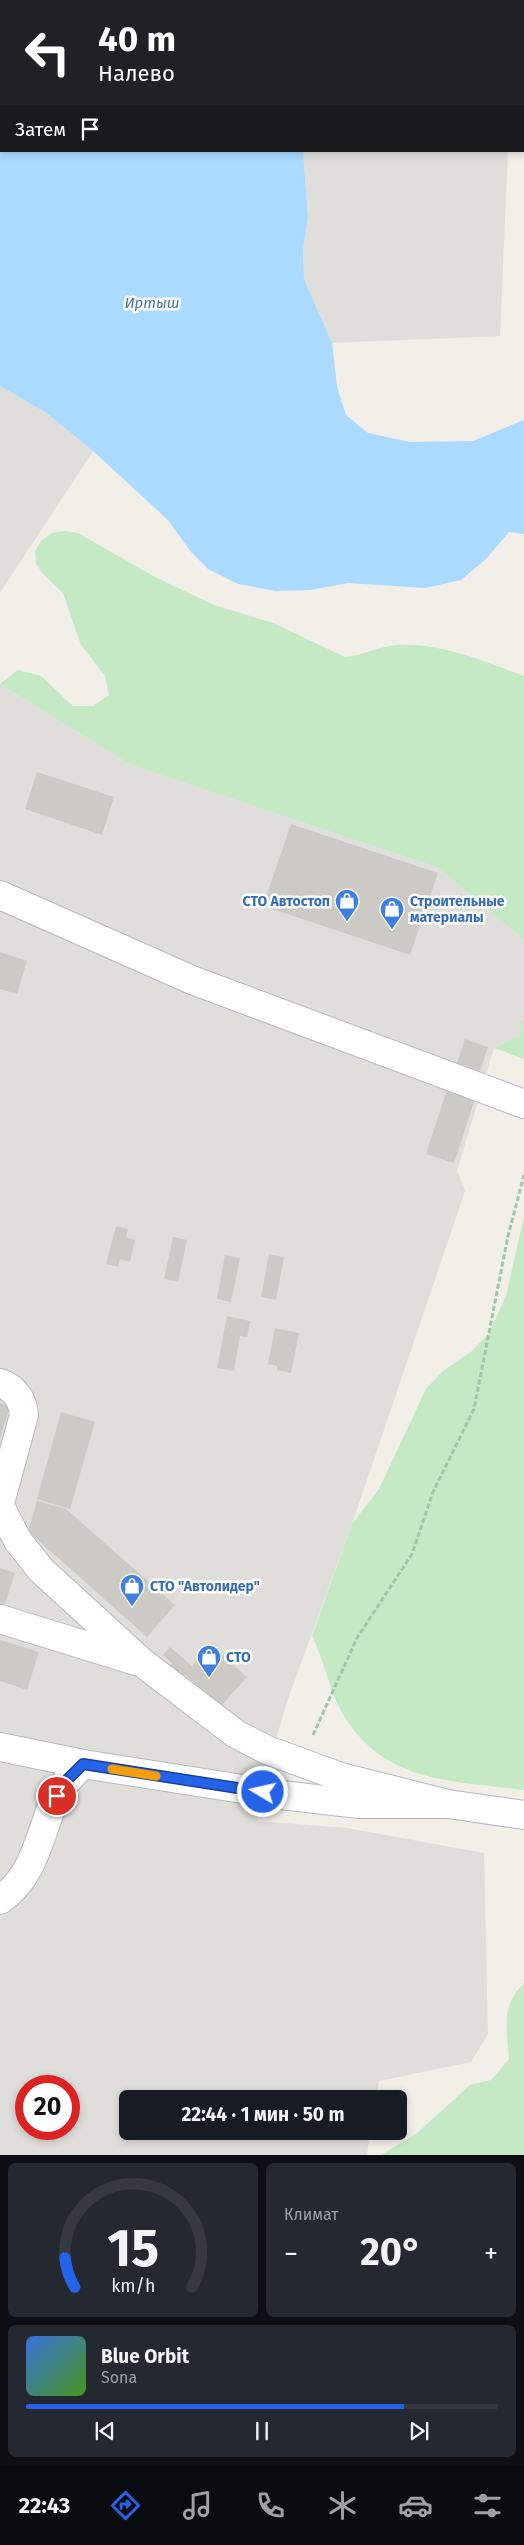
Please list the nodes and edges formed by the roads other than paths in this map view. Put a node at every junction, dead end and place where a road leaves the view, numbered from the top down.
1 (0, 895) edge
2 (524, 1104) edge
3 (0, 1383) edge
4 (0, 1505) edge
5 (0, 1619) edge
6 (144, 1664) junction
7 (0, 1747) edge
8 (83, 1764) junction
9 (448, 1804) junction
10 (524, 1815) edge
11 (0, 1900) edge

1 - 2 lane
3 - 4 lane
4 - 6 lane
5 - 6 lane
6 - 9 lane
7 - 8 lane
8 - 9 lane
8 - 11 lane
9 - 10 lane

